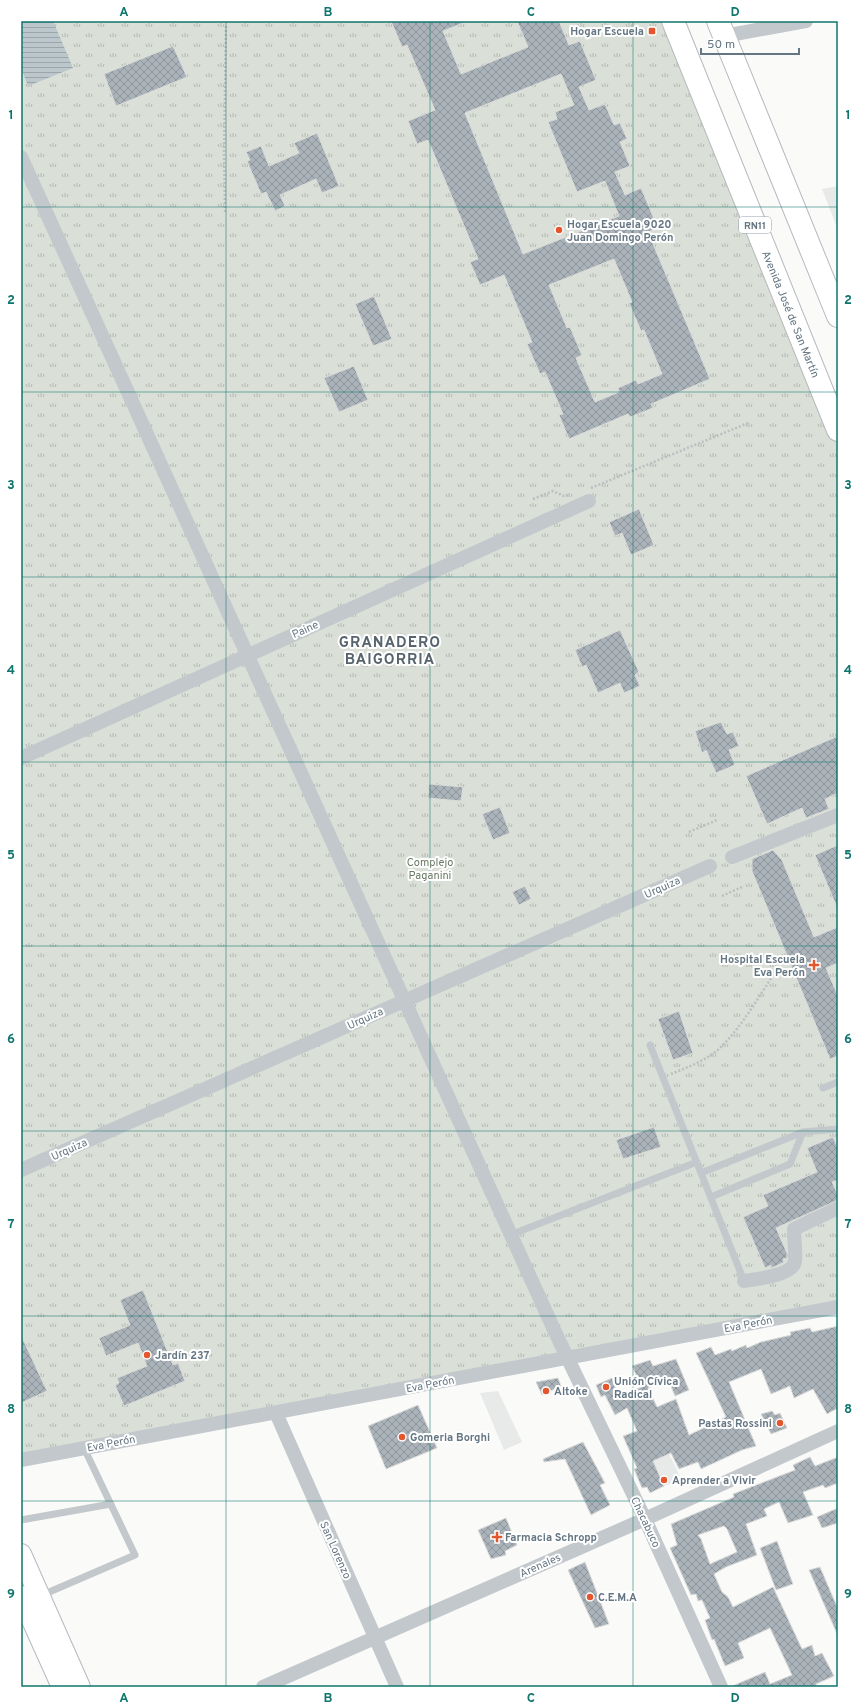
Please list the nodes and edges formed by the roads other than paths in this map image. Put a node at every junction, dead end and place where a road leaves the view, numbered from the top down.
1 (673, 21) edge
2 (806, 21) edge
3 (721, 29) edge
4 (21, 157) edge
5 (837, 310) edge
6 (838, 430) edge
7 (586, 496) road end
8 (247, 655) junction
9 (21, 758) edge
10 (838, 815) edge
11 (732, 857) dead end
12 (710, 866) dead end
13 (404, 1001) junction
14 (650, 1045) dead end
15 (838, 1082) edge
16 (823, 1088) dead end
17 (838, 1129) edge
18 (803, 1132) junction
19 (697, 1162) junction
20 (21, 1170) edge
21 (701, 1173) junction
22 (710, 1197) junction
23 (838, 1208) edge
24 (510, 1235) junction
25 (744, 1281) joint
26 (838, 1307) edge
27 (566, 1358) junction
28 (276, 1413) junction
29 (838, 1431) edge
30 (84, 1448) junction
31 (21, 1460) edge
32 (111, 1504) junction
33 (645, 1519) junction
34 (21, 1520) edge
35 (21, 1554) edge
36 (30, 1596) edge
37 (375, 1638) junction
38 (62, 1687) edge
39 (80, 1687) edge
40 (263, 1687) edge
41 (397, 1687) edge
42 (721, 1687) edge

1 - 6 main road, Avenida José de San Martín / RN11
2 - 3 street
3 - 5 main road
4 - 8 street, Chacabuco
7 - 8 street, Paine
8 - 9 street, Paine
8 - 13 street, Chacabuco
10 - 11 street
12 - 13 street, Urquiza
13 - 20 street, Urquiza
13 - 24 street, Chacabuco
14 - 19 lane
15 - 16 lane
17 - 18 lane
18 - 21 lane
18 - 22 lane
19 - 21 lane
19 - 24 lane
21 - 22 lane
22 - 25 lane
23 - 25 street
24 - 27 street, Chacabuco
26 - 27 street, Eva Perón
27 - 28 street, Eva Perón
27 - 33 street, Chacabuco
28 - 30 street, Eva Perón
28 - 37 street, San Lorenzo
29 - 33 street, Arenales
30 - 31 street, Eva Perón
30 - 32 lane
32 - 34 lane
32 - 36 lane
33 - 37 street, Arenales
33 - 42 street, Chacabuco
35 - 36 main road
36 - 38 main road
36 - 39 main road
37 - 40 street, Arenales
37 - 41 street, San Lorenzo

